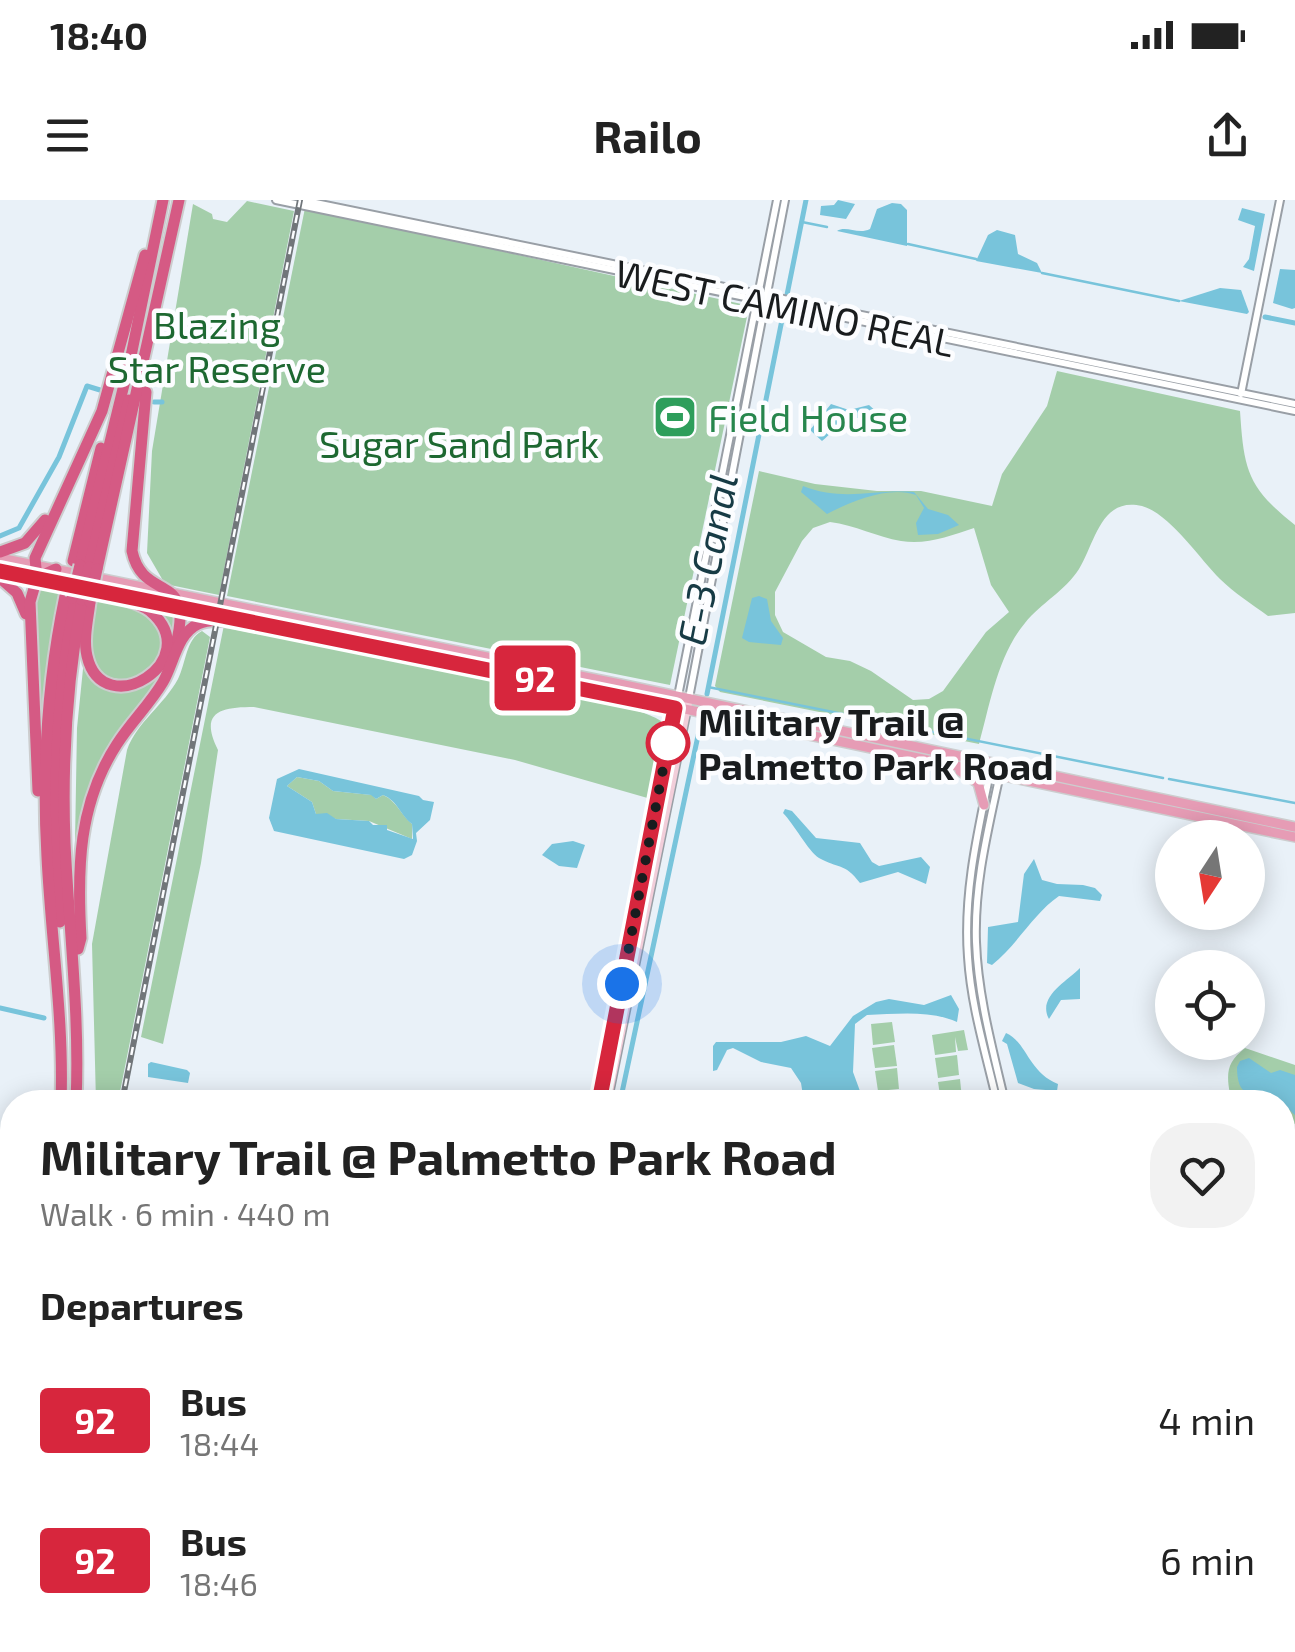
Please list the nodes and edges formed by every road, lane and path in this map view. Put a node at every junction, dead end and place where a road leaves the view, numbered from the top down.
1 (160, 200) edge
2 (176, 200) edge
3 (276, 200) edge
4 (300, 200) edge
5 (776, 200) edge
6 (785, 200) edge
7 (1280, 200) edge
8 (145, 255) junction
9 (761, 298) junction
10 (152, 333) junction
11 (1241, 397) junction
12 (1295, 404) edge
13 (1295, 412) edge
14 (83, 456) junction
15 (0, 555) edge
16 (85, 566) junction
17 (56, 570) joint
18 (36, 571) junction
19 (0, 574) edge
20 (100, 591) junction
21 (174, 594) junction
22 (77, 601) junction
23 (181, 608) junction
24 (274, 629) junction
25 (444, 654) junction
26 (171, 662) junction
27 (33, 670) junction
28 (682, 703) junction
29 (840, 736) junction
30 (949, 765) junction
31 (996, 770) junction
32 (984, 805) junction
33 (1295, 827) edge
34 (1295, 837) edge
35 (47, 862) junction
36 (78, 948) junction
37 (616, 1018) junction
38 (622, 1029) junction
39 (64, 1090) edge
40 (64, 1090) edge
41 (79, 1090) edge
42 (80, 1090) edge
43 (601, 1090) edge
44 (609, 1090) edge
45 (994, 1090) edge
46 (1002, 1090) edge

1 - 8 highway
1 - 16 highway
2 - 10 highway
2 - 16 highway
3 - 9 street, WEST CAMINO REAL
4 - 9 street, WEST CAMINO REAL
5 - 9 street
6 - 9 street
7 - 11 street
8 - 14 highway
8 - 16 highway
9 - 11 street, WEST CAMINO REAL
9 - 28 street
10 - 16 highway
10 - 21 highway
11 - 12 street, WEST CAMINO REAL
11 - 13 street, WEST CAMINO REAL
14 - 15 highway
14 - 18 highway
15 - 18 main road
16 - 22 highway, bridge
16 - 22 highway
17 - 18 highway
17 - 21 main road
18 - 19 main road
18 - 20 main road
18 - 27 highway
19 - 27 highway
20 - 22 highway
20 - 23 main road
21 - 23 highway
21 - 25 main road
22 - 35 highway
22 - 36 highway
22 - 39 highway
22 - 41 highway
23 - 24 main road
23 - 26 highway
24 - 25 main road
24 - 26 highway
25 - 28 main road
26 - 36 highway
27 - 35 highway
28 - 29 main road
28 - 37 main road
28 - 38 main road
29 - 30 main road
29 - 31 main road
30 - 31 main road
30 - 32 main road
31 - 32 street
31 - 33 main road
31 - 34 main road
31 - 46 street
32 - 45 street
35 - 40 highway
36 - 42 highway
37 - 38 main road
37 - 43 main road
38 - 44 main road

